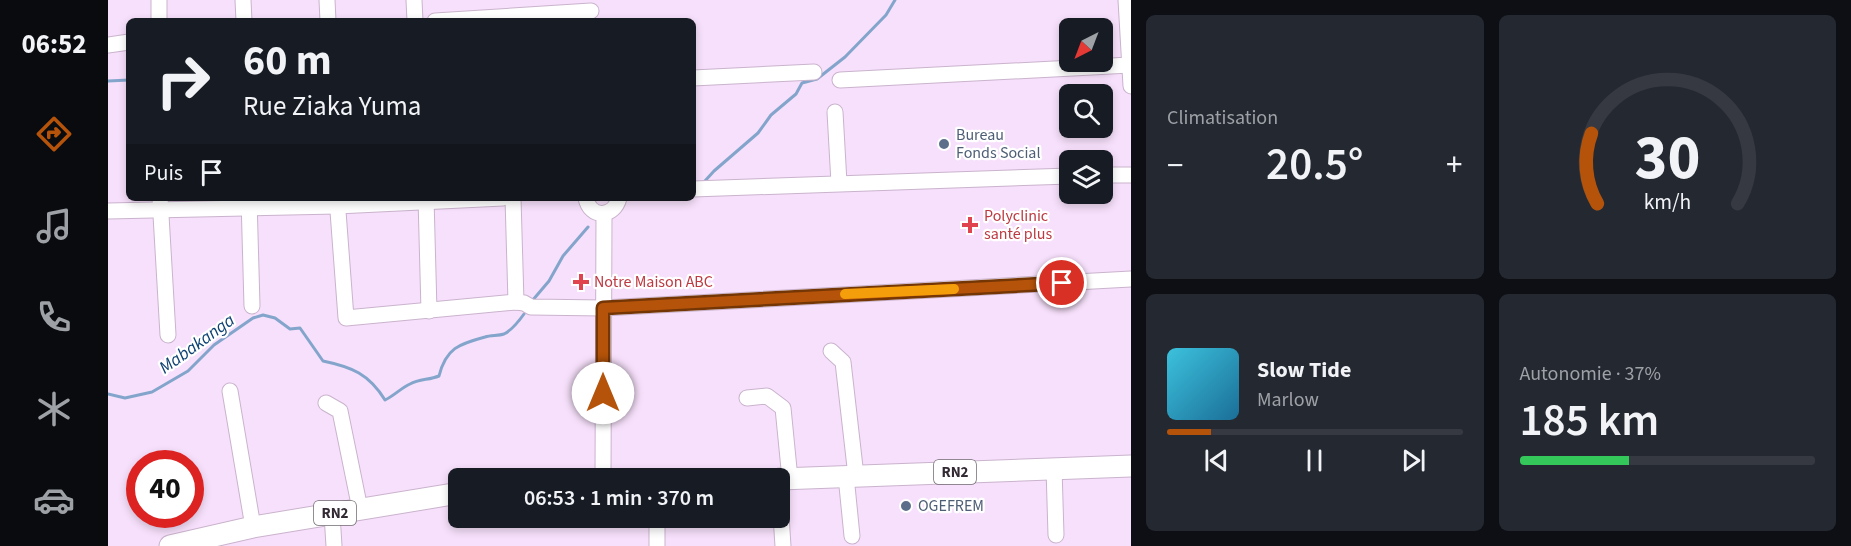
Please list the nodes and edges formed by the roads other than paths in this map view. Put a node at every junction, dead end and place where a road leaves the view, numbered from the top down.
1 (159, 0) edge
2 (243, 0) edge
3 (327, 0) edge
4 (414, 0) edge
5 (1126, 0) edge
6 (591, 11) edge
7 (503, 12) edge
8 (159, 18) edge
9 (244, 18) edge
10 (328, 18) edge
11 (415, 18) edge
12 (458, 18) edge
13 (126, 42) edge
14 (108, 45) edge
15 (1130, 58) edge
16 (814, 72) dead end
17 (696, 78) edge
18 (840, 80) dead end
19 (1131, 86) edge
20 (835, 112) dead end
21 (1131, 175) edge
22 (1059, 176) edge
23 (1113, 176) edge
24 (839, 183) junction
25 (696, 189) edge
26 (382, 201) edge
27 (427, 201) edge
28 (513, 201) edge
29 (588, 201) edge
30 (618, 201) edge
31 (337, 202) edge
32 (250, 203) edge
33 (161, 204) edge
34 (108, 211) edge
35 (604, 214) junction
36 (1131, 279) edge
37 (524, 304) junction
38 (252, 306) dead end
39 (603, 308) junction
40 (429, 311) junction
41 (168, 335) dead end
42 (831, 351) dead end
43 (230, 391) dead end
44 (747, 398) dead end
45 (326, 403) dead end
46 (1131, 466) edge
47 (603, 468) edge
48 (785, 468) edge
49 (1054, 468) junction
50 (851, 476) junction
51 (790, 479) edge
52 (448, 495) edge
53 (360, 509) junction
54 (332, 514) junction
55 (253, 527) junction
56 (657, 528) edge
57 (782, 528) edge
58 (1056, 535) dead end
59 (852, 536) dead end
60 (200, 543) edge
61 (171, 546) edge
62 (334, 546) edge
63 (657, 546) edge
64 (783, 546) edge

1 - 8 street
2 - 9 street
3 - 10 street
4 - 11 street
5 - 15 street
6 - 7 street
7 - 12 street
13 - 14 street
15 - 18 street
15 - 19 street
16 - 17 street
20 - 24 street
21 - 23 street
22 - 24 street
24 - 25 street
26 - 31 street
27 - 40 street
28 - 37 street
29 - 35 street
30 - 35 street
31 - 32 street
31 - 40 street
32 - 33 street
32 - 38 street
33 - 34 street
33 - 41 street
35 - 39 street
36 - 39 street
37 - 39 street
37 - 40 street
39 - 47 street
42 - 50 street
43 - 55 street
44 - 48 street
45 - 53 street
46 - 49 highway, RN2
49 - 50 highway, RN2
49 - 58 street
50 - 51 highway, RN2
50 - 59 street
52 - 53 highway, RN2
53 - 54 highway, RN2
54 - 55 highway, RN2
54 - 62 street
55 - 60 highway, RN2
56 - 63 street
57 - 64 street
60 - 61 highway, RN2

